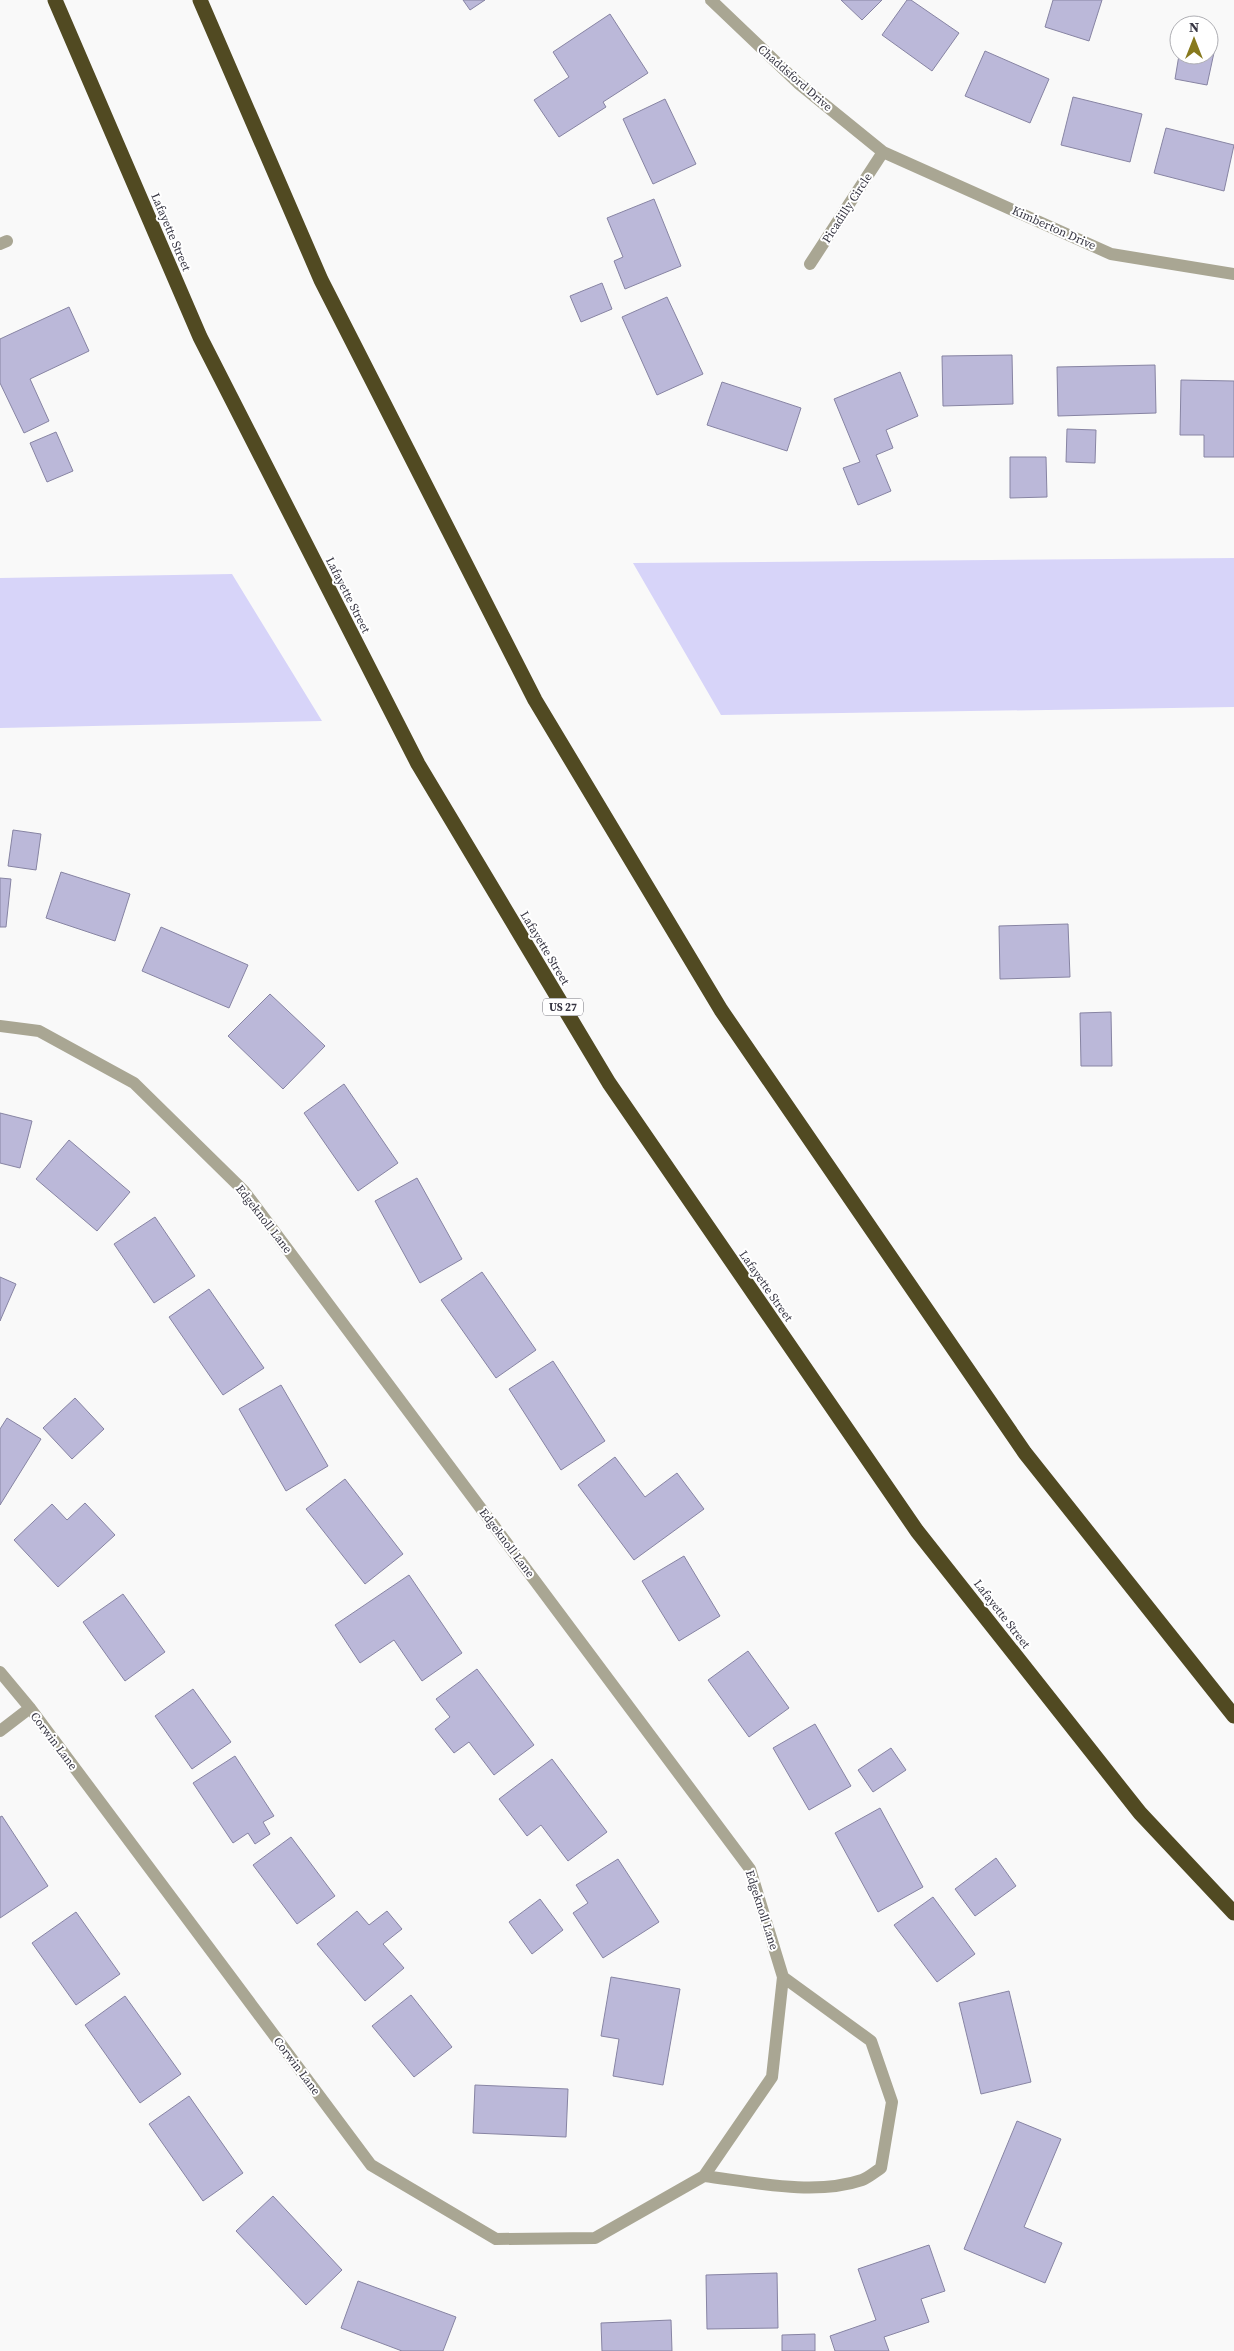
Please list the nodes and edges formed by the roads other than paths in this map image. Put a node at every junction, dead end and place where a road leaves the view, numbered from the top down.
1 (55, 0) edge
2 (200, 0) edge
3 (711, 0) edge
4 (883, 152) junction
5 (810, 264) dead end
6 (1234, 274) edge
7 (0, 1026) edge
8 (0, 1672) edge
9 (30, 1708) junction
10 (1234, 1716) edge
11 (0, 1731) edge
12 (1234, 1913) edge
13 (783, 1977) junction
14 (704, 2176) junction

1 - 12 highway, Lafayette Street / US 27
2 - 10 highway
3 - 4 street, Chaddsford Drive
4 - 5 street, Picadilly Circle
4 - 6 street, Kimberton Drive
7 - 13 street, Edgeknoll Lane
8 - 9 street, Corwin Lane
9 - 11 street
9 - 14 street, Corwin Lane
13 - 14 street, Edgeknoll Lane
13 - 14 street

